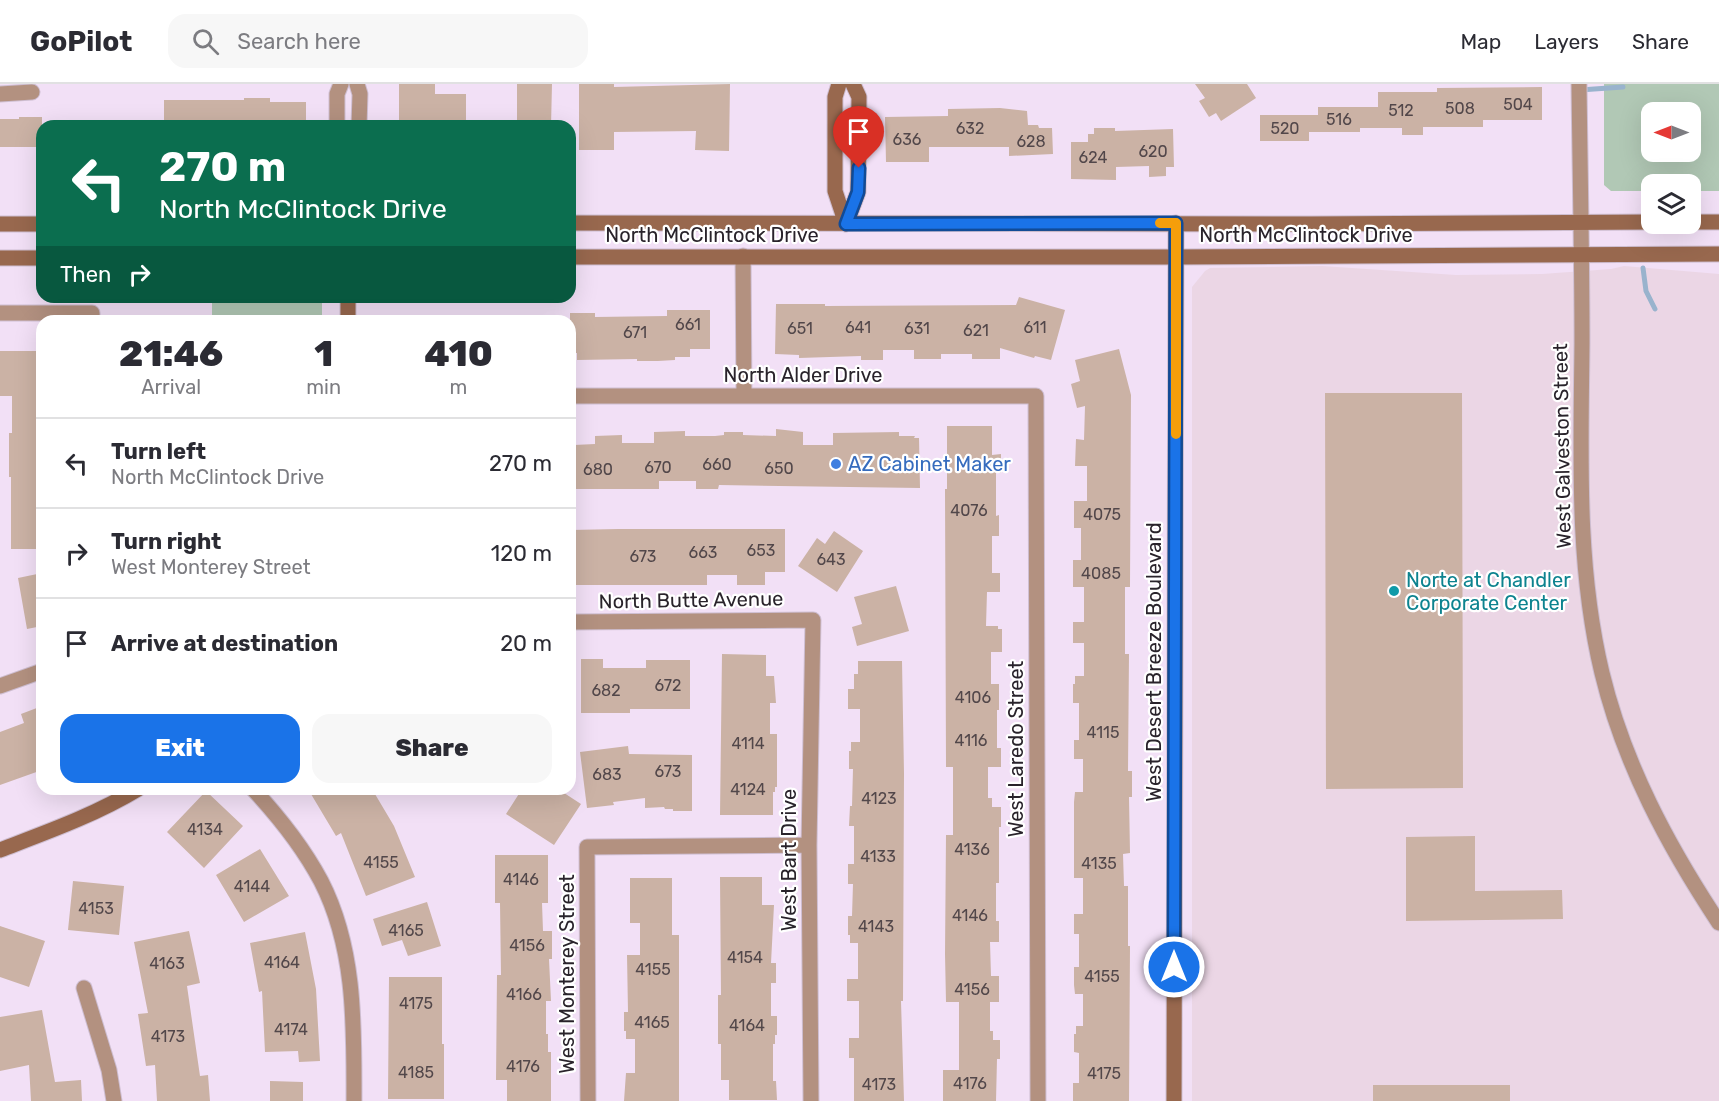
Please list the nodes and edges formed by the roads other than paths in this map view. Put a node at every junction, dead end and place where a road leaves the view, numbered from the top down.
1 (341, 84) edge
2 (357, 84) edge
3 (839, 84) edge
4 (853, 84) edge
5 (1579, 84) edge
6 (32, 92) dead end
7 (0, 94) edge
8 (337, 120) edge
9 (359, 120) edge
10 (1582, 222) junction
11 (1641, 222) edge
12 (1701, 222) edge
13 (1719, 222) edge
14 (576, 223) edge
15 (1176, 223) junction
16 (0, 224) edge
17 (36, 224) edge
18 (846, 224) junction
19 (1581, 254) junction
20 (1719, 254) edge
21 (576, 256) edge
22 (743, 256) junction
23 (1176, 257) junction
24 (0, 258) edge
25 (36, 258) edge
26 (0, 313) edge
27 (46, 315) edge
28 (576, 396) edge
29 (744, 396) junction
30 (1036, 396) joint
31 (813, 620) joint
32 (576, 622) edge
33 (36, 672) edge
34 (0, 687) edge
35 (128, 795) edge
36 (258, 795) edge
37 (809, 845) junction
38 (0, 850) edge
39 (1719, 923) edge
40 (84, 988) dead end
41 (114, 1101) edge
42 (354, 1101) edge
43 (588, 1101) edge
44 (811, 1101) edge
45 (1038, 1101) edge
46 (1174, 1101) edge

1 - 8 street
2 - 9 street
3 - 18 main road
4 - 18 main road
5 - 10 street, West Galveston Street
6 - 7 street
10 - 11 main road, North McClintock Drive
10 - 15 main road, North McClintock Drive
10 - 19 street, West Galveston Street
12 - 13 main road
14 - 18 main road, North McClintock Drive
15 - 18 main road, North McClintock Drive
15 - 23 main road, West Desert Breeze Boulevard
16 - 17 main road
19 - 20 main road, North McClintock Drive
19 - 23 main road, North McClintock Drive
19 - 39 street, West Galveston Street
21 - 22 main road, North McClintock Drive
22 - 23 main road, North McClintock Drive
22 - 29 street
23 - 46 main road, West Desert Breeze Boulevard
24 - 25 main road
26 - 27 street
28 - 29 street, North Alder Drive
29 - 30 street, North Alder Drive
30 - 45 street, West Laredo Street
31 - 32 street, North Butte Avenue
31 - 37 street, West Bart Drive
33 - 34 street
35 - 38 main road
36 - 42 street
37 - 43 street, West Monterey Street
37 - 44 street, West Bart Drive
40 - 41 street

